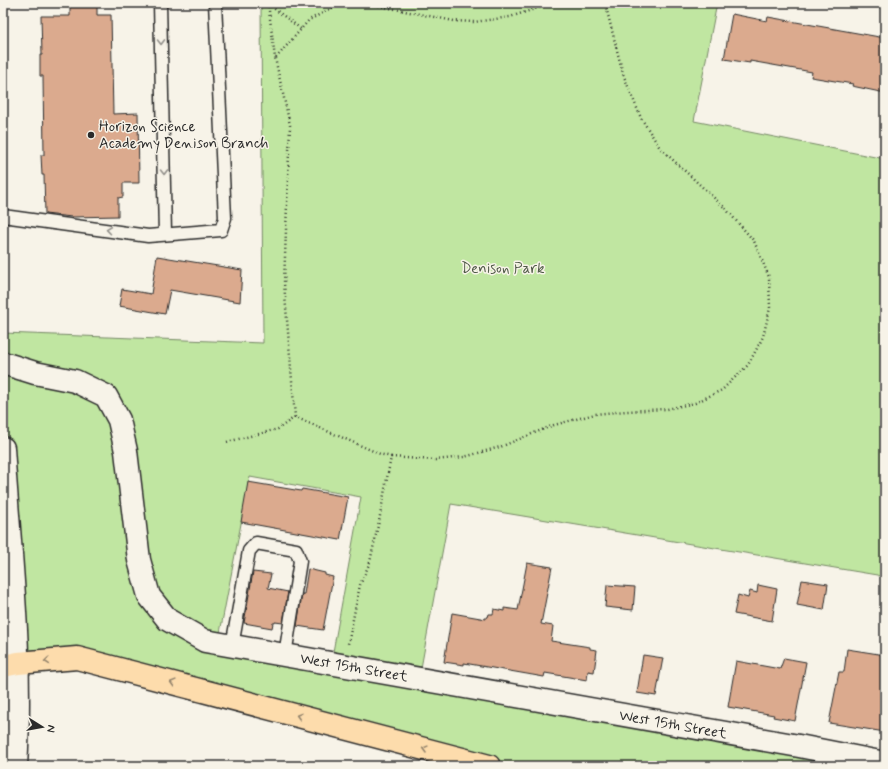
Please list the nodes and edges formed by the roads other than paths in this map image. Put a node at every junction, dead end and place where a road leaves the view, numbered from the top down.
1 (160, 3) edge
2 (215, 3) edge
3 (3, 216) edge
4 (165, 234) junction
5 (3, 363) edge
6 (3, 448) edge
7 (232, 646) junction
8 (285, 655) junction
9 (10, 665) edge
10 (885, 763) edge
11 (16, 766) edge
12 (490, 766) edge

1 -> 4 lane
2 - 4 lane
4 -> 3 lane
5 - 7 street, West 15th Street
6 - 9 street
7 - 8 street, West 15th Street
7 - 8 lane
8 - 10 street, West 15th Street
9 - 11 street
12 -> 9 highway

